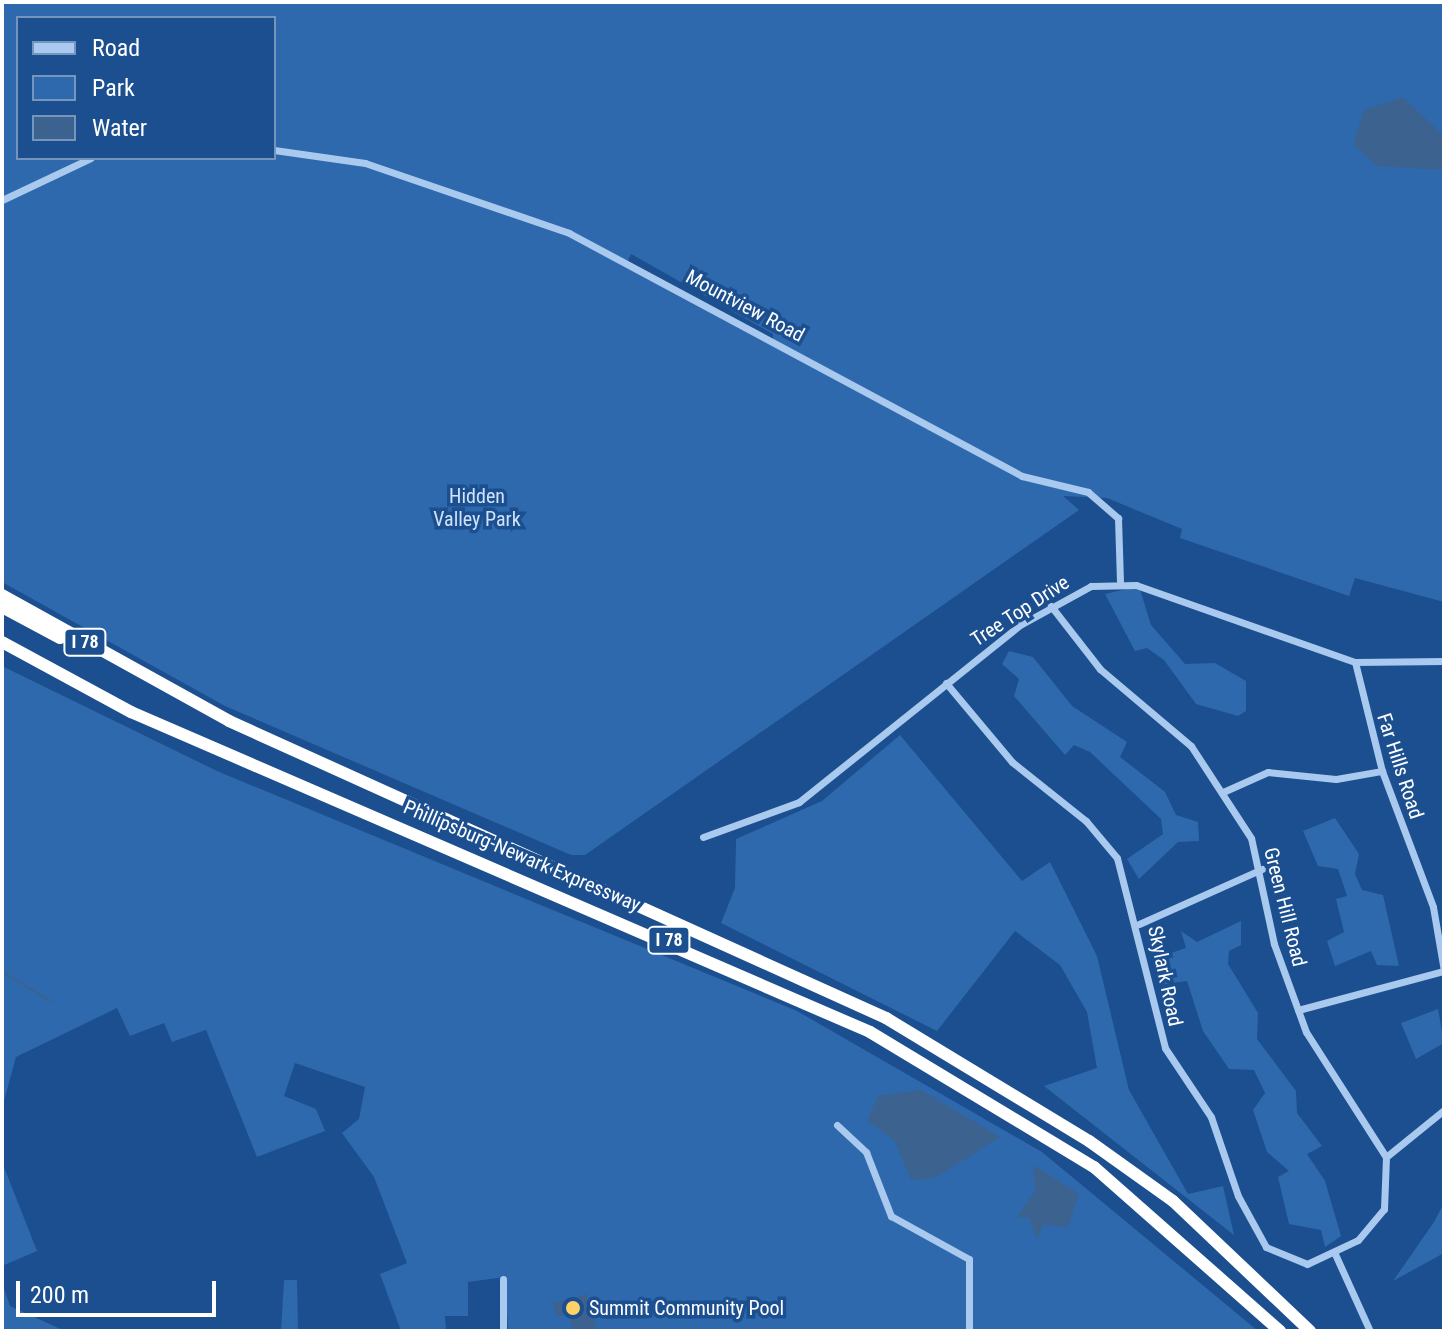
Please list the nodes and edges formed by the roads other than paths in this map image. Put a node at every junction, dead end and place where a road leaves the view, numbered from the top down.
1 (276, 150) edge
2 (87, 160) edge
3 (2, 200) edge
4 (1120, 581) junction
5 (2, 595) edge
6 (1051, 606) junction
7 (2, 607) edge
8 (2, 642) edge
9 (1444, 661) edge
10 (1355, 662) junction
11 (946, 683) junction
12 (167, 689) junction
13 (1382, 771) junction
14 (1223, 792) junction
15 (703, 837) dead end
16 (1262, 869) junction
17 (1139, 924) junction
18 (1444, 971) edge
19 (1298, 1010) junction
20 (1444, 1110) edge
21 (837, 1125) dead end
22 (1386, 1157) junction
23 (1335, 1254) junction
24 (503, 1279) dead end
25 (503, 1331) edge
26 (969, 1331) edge
27 (1280, 1331) edge
28 (1310, 1331) edge
29 (1370, 1331) edge

1 - 4 street, Mountview Road
2 - 3 street
4 - 6 street, Tree Top Drive
4 - 10 street
5 - 12 highway, Phillipsburg-Newark Expressway / I 78
6 - 11 street, Tree Top Drive
6 - 14 street, Green Hill Road
7 - 12 highway, Phillipsburg-Newark Expressway / I 78
8 - 27 highway, Phillipsburg-Newark Expressway / I 78
9 - 10 street
10 - 13 street, Far Hills Road
11 - 15 street, Tree Top Drive
11 - 17 street, Skylark Road
12 - 28 highway, Phillipsburg-Newark Expressway / I 78
13 - 14 street
13 - 18 street, Far Hills Road
14 - 16 street, Green Hill Road
16 - 17 street
16 - 19 street, Green Hill Road
17 - 23 street, Skylark Road
18 - 19 street
19 - 22 street, Green Hill Road
20 - 22 street
21 - 26 street
22 - 23 street
23 - 29 street
24 - 25 street

